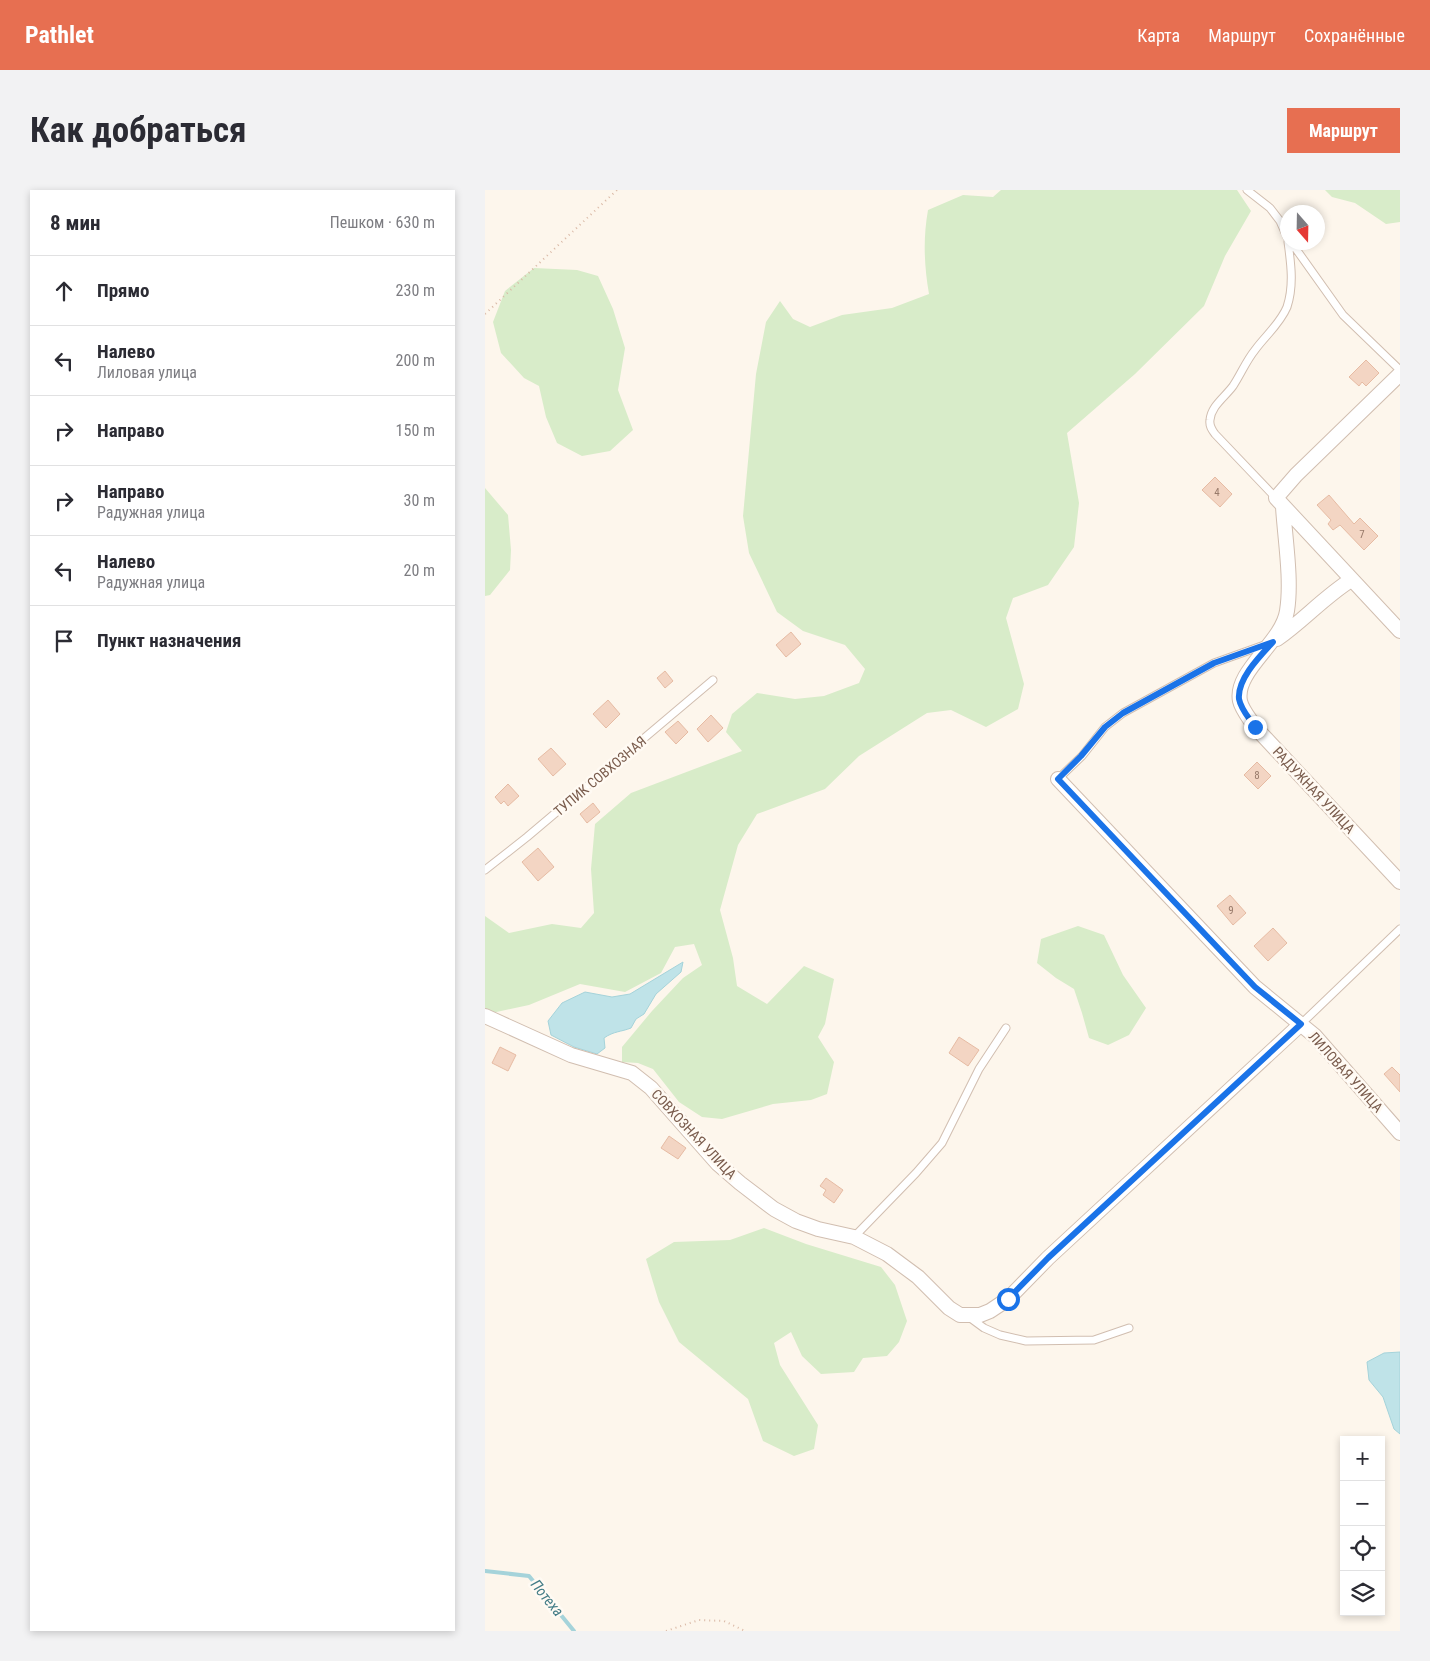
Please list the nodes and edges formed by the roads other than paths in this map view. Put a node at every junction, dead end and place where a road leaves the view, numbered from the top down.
1 (1247, 190) edge
2 (1280, 221) edge
3 (1290, 250) edge
4 (1296, 250) edge
5 (1400, 372) edge
6 (1279, 503) junction
7 (1351, 580) junction
8 (1400, 631) edge
9 (1273, 642) junction
10 (713, 680) dead end
11 (1058, 779) joint
12 (485, 870) edge
13 (1400, 882) edge
14 (1400, 929) edge
15 (485, 1016) edge
16 (1301, 1024) junction
17 (1006, 1028) dead end
18 (1400, 1133) edge
19 (853, 1237) junction
20 (969, 1316) junction
21 (1129, 1328) dead end

1 - 2 lane
3 - 6 lane
4 - 5 lane
5 - 6 street
6 - 7 street
6 - 9 street
7 - 8 street
7 - 9 street
9 - 11 lane
9 - 13 street, РАДУЖНАЯ УЛИЦА
10 - 12 lane, ТУПИК СОВХОЗНАЯ
11 - 16 street, ЛИЛОВАЯ УЛИЦА
14 - 16 lane
15 - 19 street, СОВХОЗНАЯ УЛИЦА
16 - 18 street, ЛИЛОВАЯ УЛИЦА
16 - 20 street
17 - 19 lane
19 - 20 street, СОВХОЗНАЯ УЛИЦА
20 - 21 lane

